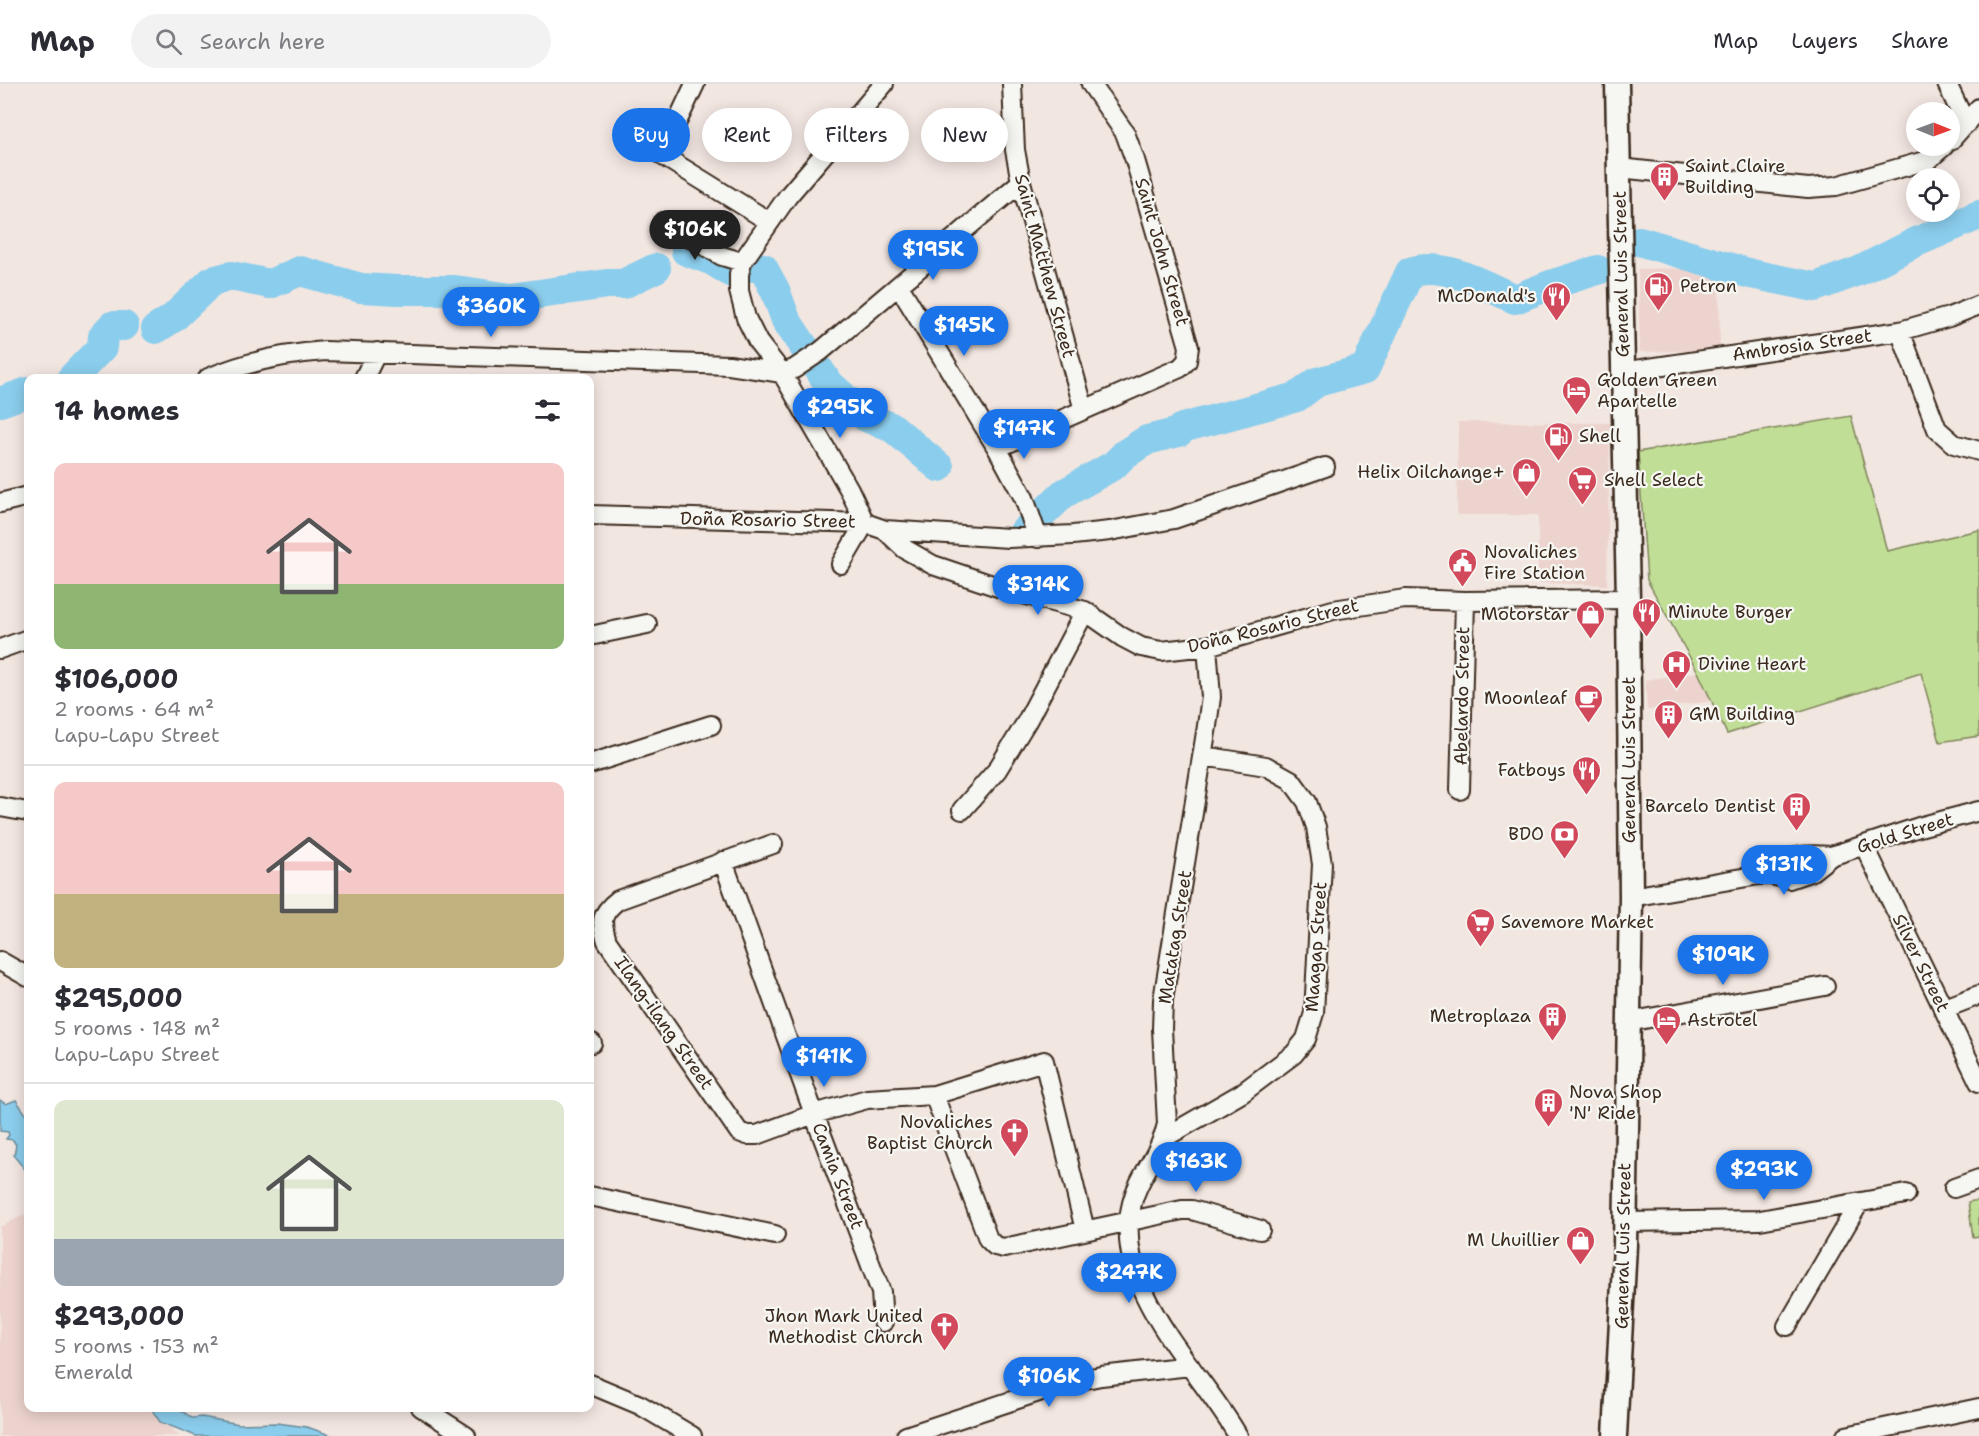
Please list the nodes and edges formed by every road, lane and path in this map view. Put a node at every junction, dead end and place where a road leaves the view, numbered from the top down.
1 (694, 84) edge
2 (884, 84) edge
3 (1012, 84) edge
4 (1091, 84) edge
5 (1617, 84) edge
6 (1947, 84) edge
7 (1979, 108) edge
8 (1966, 124) junction
9 (1960, 130) edge
10 (1933, 156) edge
11 (1619, 168) junction
12 (1021, 182) junction
13 (663, 222) dead end
14 (770, 222) junction
15 (742, 262) junction
16 (899, 285) junction
17 (1979, 305) edge
18 (1900, 331) junction
19 (377, 352) junction
20 (1622, 372) junction
21 (782, 373) junction
22 (219, 374) edge
23 (366, 374) edge
24 (1084, 410) junction
25 (997, 448) junction
26 (1979, 452) edge
27 (1325, 467) dead end
28 (24, 497) edge
29 (0, 503) edge
30 (594, 515) edge
31 (865, 523) junction
32 (885, 530) junction
33 (1038, 538) junction
34 (841, 564) dead end
35 (1628, 599) junction
36 (1465, 601) junction
37 (1085, 611) junction
38 (647, 624) dead end
39 (594, 635) edge
40 (24, 640) edge
41 (1207, 646) junction
42 (0, 649) edge
43 (711, 725) dead end
44 (1203, 756) junction
45 (594, 763) edge
46 (1460, 790) dead end
47 (0, 807) edge
48 (962, 810) dead end
49 (24, 811) edge
50 (1979, 811) edge
51 (773, 844) dead end
52 (1864, 844) junction
53 (723, 861) junction
54 (1631, 897) junction
55 (0, 961) edge
56 (24, 975) edge
57 (1825, 986) dead end
58 (1979, 995) edge
59 (1943, 1009) junction
60 (1628, 1022) junction
61 (1979, 1082) edge
62 (934, 1095) junction
63 (814, 1114) junction
64 (1164, 1138) junction
65 (1979, 1179) edge
66 (1954, 1188) dead end
67 (1905, 1194) dead end
68 (594, 1197) edge
69 (1859, 1203) junction
70 (1128, 1221) junction
71 (1625, 1222) junction
72 (1084, 1230) junction
73 (1260, 1230) dead end
74 (775, 1235) dead end
75 (883, 1322) dead end
76 (1787, 1326) dead end
77 (1190, 1366) junction
78 (594, 1386) edge
79 (1979, 1408) edge
80 (429, 1412) edge
81 (1610, 1435) edge
82 (466, 1436) edge
83 (692, 1436) edge
84 (906, 1436) edge
85 (1238, 1436) edge
86 (1846, 1436) edge

1 - 14 street
2 - 14 street
3 - 12 street, Saint Matthew Street
4 - 24 street, Saint John Street
5 - 11 main road, General Luis Street
6 - 8 street
7 - 8 street
8 - 9 street
10 - 11 street
11 - 20 main road, General Luis Street
12 - 16 street
12 - 24 street, Saint Matthew Street
13 - 15 street
14 - 15 street
15 - 21 street
16 - 21 street
16 - 25 street
17 - 18 street, Ambrosia Street
18 - 20 street, Ambrosia Street
18 - 26 street
19 - 21 street
19 - 22 street
19 - 23 street
20 - 35 main road, General Luis Street
21 - 31 street
24 - 25 street
25 - 33 street
27 - 33 street
28 - 29 street
30 - 31 street, Doña Rosario Street
31 - 32 street, Doña Rosario Street
31 - 34 street
32 - 33 street
32 - 37 street, Doña Rosario Street
35 - 36 street, Doña Rosario Street
35 - 54 main road, General Luis Street
36 - 41 street, Doña Rosario Street
36 - 46 street, Abelardo Street
37 - 41 street, Doña Rosario Street
37 - 48 street
38 - 39 street
40 - 42 street
41 - 44 street, Matatag Street
43 - 45 street
44 - 64 street, Matatag Street
44 - 64 street, Maagap Street
47 - 49 street
50 - 52 street, Gold Street
51 - 53 street, Ilang-ilang Street
52 - 54 street, Gold Street
52 - 59 street, Silver Street
53 - 63 street, Camia Street
53 - 63 street, Ilang-ilang Street
54 - 60 main road, General Luis Street
55 - 56 street
57 - 60 street
58 - 59 street
59 - 61 street, Silver Street
60 - 71 main road, General Luis Street
62 - 63 street
62 - 72 street
62 - 72 street
63 - 75 street, Camia Street
64 - 70 street, Matatag Street
65 - 66 street
67 - 69 street
68 - 74 street
69 - 71 street
69 - 76 street
70 - 72 street
70 - 73 street
70 - 77 street, Matatag Street
71 - 81 main road, General Luis Street
77 - 84 street
77 - 85 street, Matatag Street
78 - 83 street
79 - 86 street
80 - 82 street

